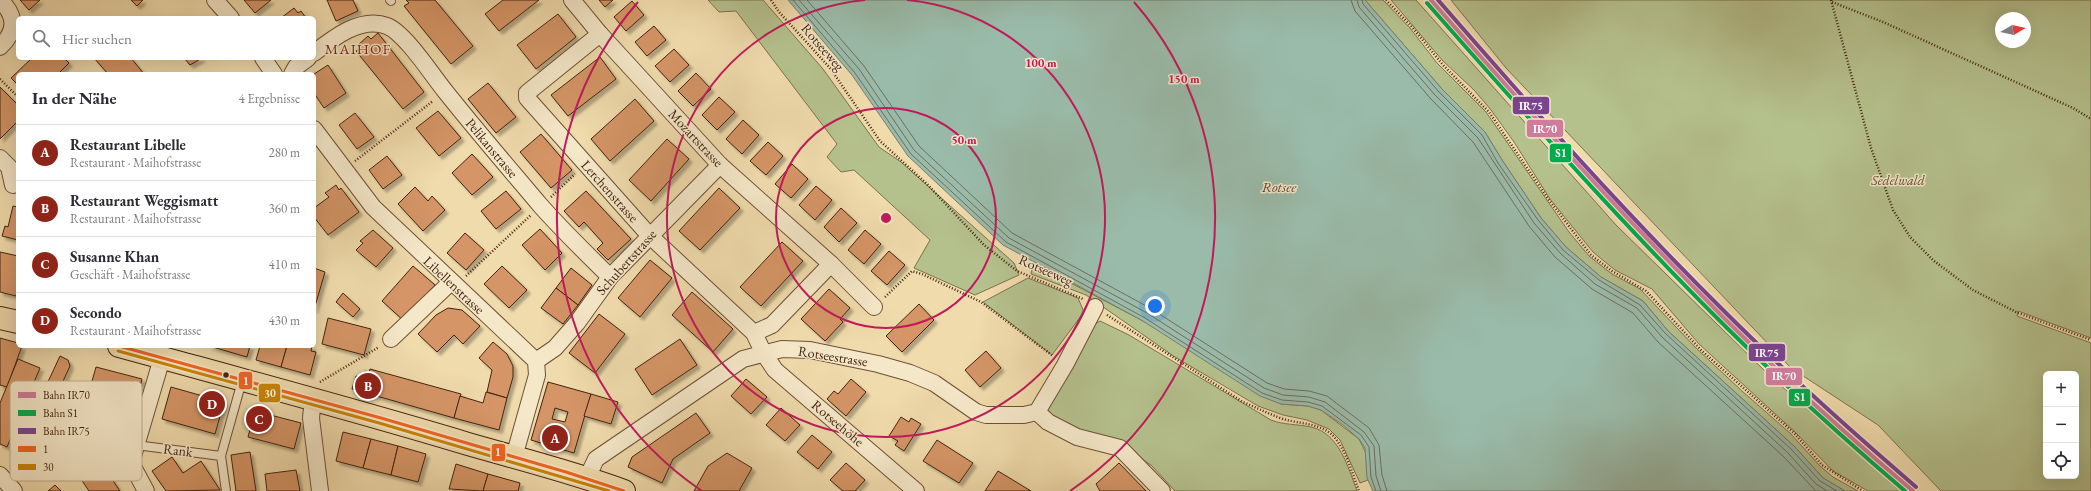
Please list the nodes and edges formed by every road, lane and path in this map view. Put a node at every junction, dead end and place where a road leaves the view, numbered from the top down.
1 (0, 0) edge
2 (215, 0) edge
3 (572, 0) edge
4 (771, 0) edge
5 (1386, 0) edge
6 (1832, 1) edge
7 (229, 16) edge
8 (600, 34) junction
9 (0, 47) edge
10 (316, 52) edge
11 (264, 60) edge
12 (305, 60) edge
13 (273, 72) edge
14 (293, 72) edge
15 (0, 79) edge
16 (445, 92) junction
17 (16, 95) edge
18 (2091, 119) edge
19 (316, 132) edge
20 (0, 158) edge
21 (586, 164) junction
22 (720, 165) junction
23 (344, 170) junction
24 (10, 187) edge
25 (541, 206) junction
26 (649, 235) junction
27 (831, 264) junction
28 (610, 277) junction
29 (453, 284) junction
30 (896, 286) dead end
31 (1095, 306) junction
32 (874, 307) dead end
33 (0, 318) edge
34 (16, 322) edge
35 (754, 333) junction
36 (391, 340) joint
37 (2091, 340) edge
38 (126, 348) edge
39 (763, 352) junction
40 (162, 358) junction
41 (536, 361) junction
42 (1065, 365) junction
43 (243, 378) junction
44 (315, 393) junction
45 (1037, 412) junction
46 (142, 425) edge
47 (142, 446) edge
48 (221, 456) junction
49 (514, 457) junction
50 (0, 475) edge
51 (587, 478) junction
52 (141, 481) edge
53 (14, 491) edge
54 (146, 491) edge
55 (226, 491) edge
56 (320, 491) edge
57 (624, 491) edge
58 (916, 491) edge
59 (1162, 491) edge
60 (1359, 491) edge
61 (1863, 491) edge

1 - 9 street
2 - 7 street
3 - 8 street, Mozartstrasse
4 - 31 path, Rotseeweg
5 - 61 path
6 - 18 path
6 - 37 path
8 - 21 street, Lerchenstrasse
8 - 22 street, Mozartstrasse
10 - 16 street, Pelikanstrasse
11 - 13 street
12 - 14 street
15 - 17 path
16 - 23 path
16 - 25 street, Pelikanstrasse
19 - 23 street, Libellenstrasse
20 - 24 street
21 - 25 path
21 - 26 street, Lerchenstrasse
22 - 26 street, Schubertstrasse
22 - 27 street, Mozartstrasse
23 - 29 street, Libellenstrasse
25 - 28 street, Pelikanstrasse
25 - 29 path
26 - 28 street, Schubertstrasse
26 - 35 street, Lerchenstrasse
27 - 32 street, Mozartstrasse
27 - 35 street
28 - 41 street, Schubertstrasse
29 - 36 street
29 - 41 street, Libellenstrasse
30 - 42 path
31 - 42 street
31 - 60 path, Rotseeweg
33 - 34 main road
35 - 39 street, Lerchenstrasse
36 - 44 path
38 - 40 main road
39 - 45 street, Rotseestrasse
39 - 51 street, Rotseestrasse
39 - 58 street, Rotseehöhe
40 - 43 main road
40 - 46 street
41 - 49 street
42 - 45 street
43 - 44 main road
43 - 48 lane
44 - 49 main road
44 - 56 street
45 - 59 street
47 - 48 lane, Rank
48 - 55 lane
49 - 51 main road
50 - 53 street
51 - 57 main road
52 - 54 street

